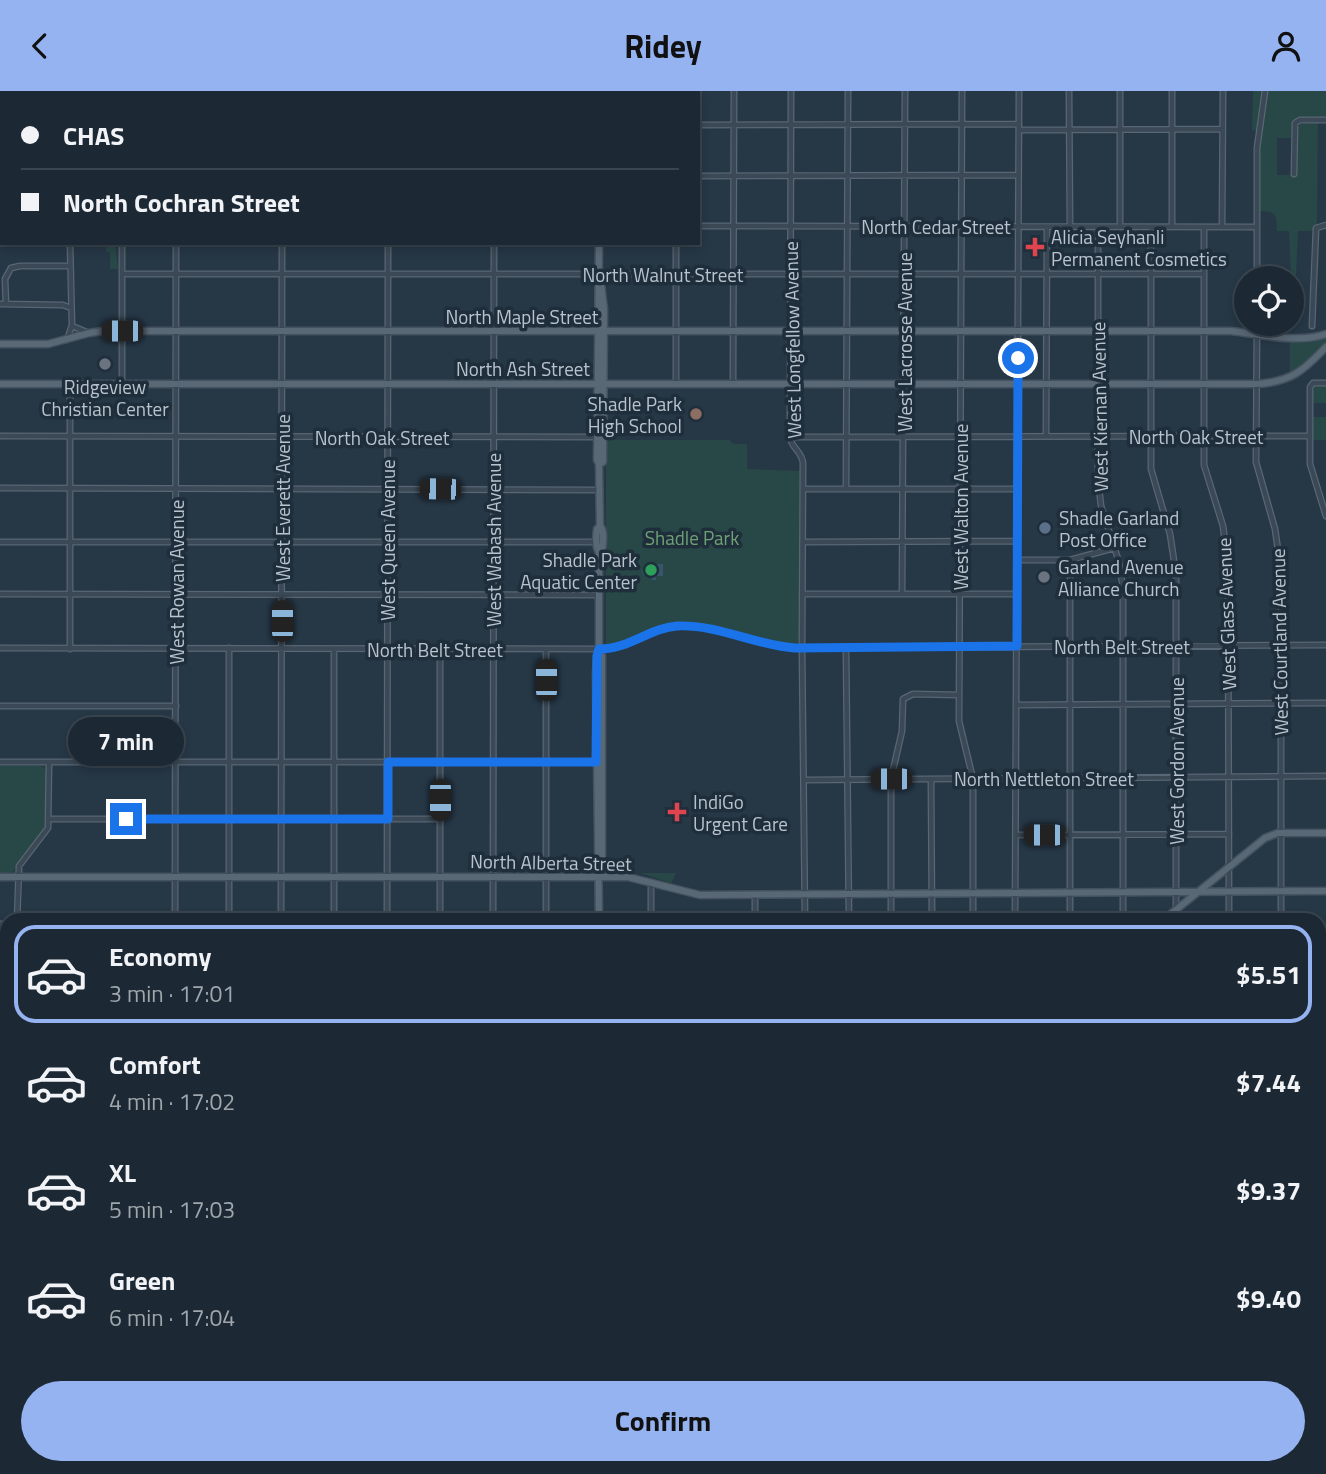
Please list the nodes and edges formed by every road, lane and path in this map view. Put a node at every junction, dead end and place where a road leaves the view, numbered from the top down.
1 (734, 91) edge
2 (791, 91) edge
3 (848, 91) edge
4 (905, 91) edge
5 (962, 91) edge
6 (1019, 91) edge
7 (1069, 91) edge
8 (1120, 91) edge
9 (1171, 91) edge
10 (1223, 91) edge
11 (1265, 91) edge
12 (1326, 120) edge
13 (848, 124) junction
14 (905, 124) junction
15 (962, 124) junction
16 (700, 125) edge
17 (734, 125) junction
18 (790, 125) junction
19 (1018, 127) junction
20 (1070, 129) junction
21 (1120, 129) junction
22 (1171, 129) junction
23 (1222, 129) junction
24 (1294, 174) dead end
25 (904, 175) junction
26 (961, 175) junction
27 (1018, 175) junction
28 (700, 176) edge
29 (733, 176) junction
30 (790, 176) junction
31 (848, 176) junction
32 (1324, 225) edge
33 (700, 226) edge
34 (733, 226) junction
35 (790, 226) junction
36 (848, 226) junction
37 (904, 226) junction
38 (961, 226) junction
39 (1018, 227) junction
40 (1047, 227) junction
41 (1070, 227) junction
42 (1098, 227) junction
43 (1120, 227) junction
44 (1151, 227) junction
45 (1172, 227) junction
46 (1204, 227) junction
47 (1222, 227) junction
48 (1257, 227) junction
49 (70, 245) edge
50 (122, 245) edge
51 (176, 245) edge
52 (282, 245) edge
53 (388, 245) edge
54 (494, 245) edge
55 (599, 245) edge
56 (676, 245) edge
57 (70, 266) junction
58 (1257, 266) edge
59 (122, 274) junction
60 (176, 274) junction
61 (282, 274) junction
62 (388, 274) junction
63 (493, 274) junction
64 (599, 274) junction
65 (1018, 274) junction
66 (1046, 274) junction
67 (1098, 274) junction
68 (1151, 274) junction
69 (1204, 274) junction
70 (676, 275) junction
71 (733, 275) junction
72 (790, 275) junction
73 (847, 275) junction
74 (904, 275) junction
75 (961, 275) junction
76 (3, 304) edge
77 (71, 308) junction
78 (72, 325) junction
79 (1312, 326) dead end
80 (122, 331) junction
81 (282, 331) junction
82 (1098, 331) junction
83 (1151, 331) junction
84 (1203, 331) junction
85 (176, 332) junction
86 (388, 332) junction
87 (494, 332) junction
88 (601, 332) junction
89 (676, 332) junction
90 (733, 332) junction
91 (790, 332) junction
92 (847, 332) junction
93 (904, 332) junction
94 (1018, 332) junction
95 (1046, 332) junction
96 (1234, 332) edge
97 (89, 333) junction
98 (961, 333) junction
99 (1326, 334) edge
100 (1257, 336) edge
101 (1280, 336) edge
102 (1300, 336) edge
103 (1304, 336) edge
104 (66, 340) junction
105 (0, 344) edge
106 (1326, 347) edge
107 (1326, 383) edge
108 (0, 384) edge
109 (70, 384) junction
110 (122, 384) junction
111 (176, 384) junction
112 (282, 384) junction
113 (388, 384) junction
114 (493, 384) junction
115 (601, 384) junction
116 (676, 384) junction
117 (733, 384) junction
118 (790, 384) junction
119 (847, 384) junction
120 (904, 384) junction
121 (961, 384) junction
122 (1018, 384) junction
123 (1046, 384) junction
124 (1098, 384) junction
125 (1151, 384) junction
126 (1203, 384) junction
127 (1256, 384) junction
128 (1203, 435) junction
129 (1256, 435) junction
130 (0, 436) edge
131 (71, 436) junction
132 (282, 436) junction
133 (388, 436) junction
134 (960, 436) junction
135 (1018, 436) junction
136 (1046, 436) junction
137 (1097, 436) junction
138 (1150, 436) junction
139 (1309, 436) junction
140 (176, 437) junction
141 (493, 437) junction
142 (597, 437) junction
143 (790, 437) junction
144 (847, 437) junction
145 (904, 437) junction
146 (601, 463) junction
147 (0, 488) edge
148 (70, 489) junction
149 (176, 489) junction
150 (282, 489) junction
151 (388, 489) junction
152 (493, 489) junction
153 (803, 489) junction
154 (846, 489) junction
155 (904, 489) junction
156 (960, 489) junction
157 (1018, 489) junction
158 (600, 490) junction
159 (1326, 516) edge
160 (600, 526) junction
161 (803, 541) junction
162 (903, 541) junction
163 (960, 541) junction
164 (1017, 541) junction
165 (0, 542) edge
166 (70, 542) junction
167 (176, 542) junction
168 (281, 542) junction
169 (387, 542) junction
170 (493, 542) junction
171 (596, 542) junction
172 (1114, 548) junction
173 (599, 552) junction
174 (1070, 560) junction
175 (1017, 561) junction
176 (960, 593) junction
177 (0, 594) edge
178 (70, 594) junction
179 (175, 594) junction
180 (282, 594) junction
181 (387, 594) junction
182 (493, 594) junction
183 (802, 594) junction
184 (902, 594) junction
185 (1017, 594) junction
186 (599, 595) junction
187 (1176, 645) junction
188 (1228, 645) junction
189 (1281, 645) junction
190 (1326, 645) edge
191 (1017, 646) junction
192 (1071, 646) junction
193 (1124, 646) junction
194 (960, 647) junction
195 (0, 648) edge
196 (229, 648) junction
197 (802, 648) junction
198 (846, 648) junction
199 (70, 649) junction
200 (176, 649) junction
201 (281, 649) junction
202 (334, 649) junction
203 (387, 649) junction
204 (440, 649) junction
205 (493, 649) junction
206 (546, 649) junction
207 (599, 651) junction
208 (959, 695) junction
209 (1326, 703) edge
210 (1176, 704) junction
211 (1228, 704) junction
212 (1281, 704) junction
213 (1016, 705) junction
214 (1071, 705) junction
215 (1123, 705) junction
216 (0, 706) edge
217 (176, 706) junction
218 (0, 762) edge
219 (49, 762) junction
220 (175, 762) junction
221 (229, 762) junction
222 (281, 762) junction
223 (335, 762) junction
224 (388, 762) junction
225 (440, 762) junction
226 (493, 762) junction
227 (546, 762) junction
228 (596, 762) junction
229 (596, 773) junction
230 (1326, 776) edge
231 (1176, 777) junction
232 (1228, 777) junction
233 (1281, 777) junction
234 (1016, 778) junction
235 (1071, 778) junction
236 (1123, 778) junction
237 (849, 779) junction
238 (891, 779) junction
239 (931, 779) junction
240 (973, 779) junction
241 (805, 780) junction
242 (602, 790) junction
243 (596, 803) junction
244 (49, 819) junction
245 (176, 819) junction
246 (229, 819) junction
247 (282, 819) junction
248 (334, 819) junction
249 (388, 819) junction
250 (440, 819) junction
251 (1281, 833) junction
252 (1326, 833) edge
253 (1176, 834) junction
254 (1229, 834) junction
255 (1016, 835) junction
256 (1123, 835) junction
257 (1071, 836) junction
258 (1229, 868) junction
259 (599, 874) junction
260 (0, 877) edge
261 (17, 877) junction
262 (176, 877) junction
263 (229, 877) junction
264 (282, 877) junction
265 (335, 877) junction
266 (387, 877) junction
267 (440, 877) junction
268 (493, 877) junction
269 (546, 877) junction
270 (1215, 879) junction
271 (651, 881) junction
272 (1225, 891) junction
273 (1281, 891) junction
274 (1326, 891) edge
275 (1070, 892) junction
276 (1123, 892) junction
277 (1179, 892) junction
278 (1199, 892) junction
279 (891, 893) junction
280 (932, 893) junction
281 (973, 893) junction
282 (1015, 893) junction
283 (755, 894) junction
284 (805, 894) junction
285 (849, 894) junction
286 (1178, 908) junction
287 (17, 913) edge
288 (175, 913) edge
289 (229, 913) edge
290 (281, 913) edge
291 (334, 913) edge
292 (387, 913) edge
293 (440, 913) edge
294 (493, 913) edge
295 (546, 913) edge
296 (599, 913) edge
297 (651, 913) edge
298 (755, 913) edge
299 (805, 913) edge
300 (849, 913) edge
301 (891, 913) edge
302 (932, 913) edge
303 (973, 913) edge
304 (1015, 913) edge
305 (1070, 913) edge
306 (1123, 913) edge
307 (1172, 913) edge
308 (1177, 913) edge
309 (1228, 913) edge
310 (1281, 913) edge

1 - 17 street
2 - 18 street, West Longfellow Avenue
3 - 13 street
4 - 14 street, West Lacrosse Avenue
5 - 15 street, West Walton Avenue
6 - 19 street
7 - 20 street
8 - 21 street
9 - 22 street
10 - 23 street
11 - 48 street
12 - 24 street
13 - 14 street
13 - 18 street
13 - 31 street
14 - 15 street
14 - 25 street, West Lacrosse Avenue
15 - 19 street
15 - 26 street, West Walton Avenue
16 - 17 street
17 - 18 street
17 - 29 street
18 - 30 street, West Longfellow Avenue
19 - 20 street
19 - 27 street
20 - 21 street
20 - 41 street
21 - 22 street
21 - 43 street
22 - 23 street
22 - 45 street
23 - 47 street
25 - 26 street
25 - 31 street
25 - 37 street, West Lacrosse Avenue
26 - 27 street
26 - 38 street, West Walton Avenue
27 - 39 street
28 - 29 street
29 - 30 street
29 - 34 street
30 - 31 street
30 - 35 street, West Longfellow Avenue
31 - 36 street
32 - 79 street
33 - 34 street, North Cedar Street
34 - 35 street, North Cedar Street
34 - 71 street
35 - 36 street, North Cedar Street
35 - 72 street, West Longfellow Avenue
36 - 37 street, North Cedar Street
36 - 73 street
37 - 38 street, North Cedar Street
37 - 74 street, West Lacrosse Avenue
38 - 39 street, North Cedar Street
38 - 75 street, West Walton Avenue
39 - 40 street, North Cedar Street
39 - 65 street
40 - 41 street, North Cedar Street
40 - 66 street
41 - 42 street, North Cedar Street
42 - 43 street, North Cedar Street
42 - 67 street, West Kiernan Avenue
43 - 44 street, North Cedar Street
44 - 45 street, North Cedar Street
44 - 68 street, West Gordon Avenue
45 - 46 street, North Cedar Street
46 - 47 street, North Cedar Street
46 - 69 street, West Glass Avenue
47 - 48 street, North Cedar Street
48 - 58 street
49 - 57 street
50 - 59 street
51 - 60 street, West Rowan Avenue
52 - 61 street, West Everett Avenue
53 - 62 street, West Queen Avenue
54 - 63 street, West Wabash Avenue
55 - 64 main road
56 - 70 street
57 - 76 street
57 - 77 street
59 - 60 street, North Walnut Street
59 - 80 street
60 - 61 street, North Walnut Street
60 - 85 street, West Rowan Avenue
61 - 62 street, North Walnut Street
61 - 81 street, West Everett Avenue
62 - 63 street, North Walnut Street
62 - 86 street, West Queen Avenue
63 - 64 street, North Walnut Street
63 - 87 street, West Wabash Avenue
64 - 70 street, North Walnut Street
64 - 88 main road
65 - 66 street, North Walnut Street
65 - 75 street, North Walnut Street
65 - 94 street
66 - 67 street, North Walnut Street
66 - 95 street
67 - 68 street, North Walnut Street
67 - 82 street, West Kiernan Avenue
68 - 69 street, North Walnut Street
68 - 83 street, West Gordon Avenue
69 - 84 street, West Glass Avenue
70 - 71 street, North Walnut Street
70 - 89 street
71 - 72 street, North Walnut Street
71 - 90 street
72 - 73 street, North Walnut Street
72 - 91 street, West Longfellow Avenue
73 - 74 street, North Walnut Street
73 - 92 street
74 - 75 street, North Walnut Street
74 - 93 street, West Lacrosse Avenue
75 - 98 street, West Walton Avenue
76 - 77 street
77 - 78 street
78 - 97 street
78 - 104 street
80 - 85 main road, North Maple Street
80 - 97 main road, North Maple Street
80 - 110 street
81 - 85 main road, North Maple Street
81 - 86 main road, North Maple Street
81 - 112 street, West Everett Avenue
82 - 83 main road, North Maple Street
82 - 95 main road, North Maple Street
82 - 124 street, West Kiernan Avenue
83 - 84 main road, North Maple Street
83 - 125 street, West Gordon Avenue
84 - 96 main road, North Maple Street
84 - 126 street, West Glass Avenue
85 - 111 street, West Rowan Avenue
86 - 87 main road, North Maple Street
86 - 113 street, West Queen Avenue
87 - 88 main road, North Maple Street
87 - 114 street, West Wabash Avenue
88 - 89 main road, North Maple Street
88 - 115 main road
89 - 90 main road, North Maple Street
89 - 116 street
90 - 91 main road, North Maple Street
90 - 117 street
91 - 92 main road, North Maple Street
91 - 118 street, West Longfellow Avenue
92 - 93 main road, North Maple Street
92 - 119 street
93 - 98 main road, North Maple Street
93 - 120 street, West Lacrosse Avenue
94 - 95 main road, North Maple Street
94 - 98 main road, North Maple Street
94 - 122 street
95 - 123 street
97 - 104 main road, North Maple Street
98 - 121 street, West Walton Avenue
99 - 103 main road, North Maple Street
100 - 127 street, West Courtland Avenue
101 - 102 main road, North Maple Street
104 - 105 main road, North Maple Street
106 - 127 main road, North Ash Street
107 - 139 street
108 - 109 main road, North Ash Street
109 - 110 main road, North Ash Street
109 - 131 street
110 - 111 main road, North Ash Street
111 - 112 main road, North Ash Street
111 - 140 street, West Rowan Avenue
112 - 113 main road, North Ash Street
112 - 132 street, West Everett Avenue
113 - 114 main road, North Ash Street
113 - 133 street, West Queen Avenue
114 - 115 main road, North Ash Street
114 - 141 street, West Wabash Avenue
115 - 116 main road, North Ash Street
115 - 142 main road
115 - 146 main road
116 - 117 main road, North Ash Street
117 - 118 main road, North Ash Street
118 - 119 main road, North Ash Street
118 - 143 street, West Longfellow Avenue
119 - 120 main road, North Ash Street
119 - 144 street
120 - 121 main road, North Ash Street
120 - 145 street, West Lacrosse Avenue
121 - 122 main road, North Ash Street
121 - 134 street, West Walton Avenue
122 - 123 main road, North Ash Street
122 - 135 street
123 - 124 main road, North Ash Street
123 - 136 street
124 - 125 main road, North Ash Street
124 - 137 street, West Kiernan Avenue
125 - 126 main road, North Ash Street
125 - 138 street, West Gordon Avenue
126 - 127 main road, North Ash Street
126 - 128 street, West Glass Avenue
127 - 129 street, West Courtland Avenue
128 - 129 street, North Oak Street
128 - 138 street, North Oak Street
128 - 188 street, West Glass Avenue
129 - 139 street, North Oak Street
129 - 189 street, West Courtland Avenue
130 - 131 street, North Oak Street
131 - 140 street, North Oak Street
131 - 148 street
132 - 133 street, North Oak Street
132 - 140 street, North Oak Street
132 - 150 street, West Everett Avenue
133 - 141 street, North Oak Street
133 - 151 street, West Queen Avenue
134 - 135 street, North Oak Street
134 - 145 street, North Oak Street
134 - 156 street, West Walton Avenue
135 - 136 street, North Oak Street
135 - 157 street
136 - 137 street, North Oak Street
137 - 138 street, North Oak Street
137 - 172 street, West Kiernan Avenue
138 - 187 street, West Gordon Avenue
139 - 159 street
140 - 149 street, West Rowan Avenue
141 - 142 street, North Oak Street
141 - 152 street, West Wabash Avenue
142 - 146 main road
143 - 144 street, North Oak Street
143 - 153 street, West Longfellow Avenue
144 - 145 street, North Oak Street
144 - 154 street
145 - 155 street, West Lacrosse Avenue
146 - 158 main road
147 - 148 street
148 - 149 street
148 - 166 street
149 - 150 street
149 - 167 street, West Rowan Avenue
150 - 151 street
150 - 168 street, West Everett Avenue
151 - 152 street
151 - 169 street, West Queen Avenue
152 - 158 street
152 - 170 street, West Wabash Avenue
153 - 154 street
153 - 161 street, West Longfellow Avenue
154 - 155 street
155 - 156 street
155 - 162 street, West Lacrosse Avenue
156 - 157 street
156 - 163 street, West Walton Avenue
157 - 164 street
158 - 160 main road
160 - 171 main road
160 - 173 main road
161 - 162 street
161 - 183 street, West Longfellow Avenue
162 - 163 street
162 - 184 street, West Lacrosse Avenue
163 - 164 street
163 - 176 street, West Walton Avenue
164 - 175 street
165 - 166 street
166 - 167 street
166 - 178 street
167 - 168 street
167 - 179 street, West Rowan Avenue
168 - 169 street
168 - 180 street, West Everett Avenue
169 - 170 street
169 - 181 street, West Queen Avenue
170 - 171 street
170 - 182 street, West Wabash Avenue
171 - 173 main road
172 - 174 street
172 - 193 street, West Kiernan Avenue
173 - 186 main road
174 - 175 street
174 - 192 street
175 - 185 street
176 - 184 street
176 - 185 street
176 - 194 street, West Walton Avenue
177 - 178 street
178 - 179 street
178 - 199 street
179 - 180 street
179 - 200 street, West Rowan Avenue
180 - 181 street
180 - 201 street, West Everett Avenue
181 - 182 street
181 - 203 street, West Queen Avenue
182 - 186 street
182 - 205 street, West Wabash Avenue
183 - 184 street
183 - 197 street, West Longfellow Avenue
185 - 191 street
186 - 207 main road
187 - 188 street, North Belt Street
187 - 193 street, North Belt Street
187 - 210 street, West Gordon Avenue
188 - 189 street, North Belt Street
188 - 211 street, West Glass Avenue
189 - 190 street, North Belt Street
189 - 212 street, West Courtland Avenue
191 - 192 street, North Belt Street
191 - 194 street, North Belt Street
191 - 213 street
192 - 193 street, North Belt Street
192 - 214 street
193 - 215 street, West Kiernan Avenue
194 - 198 street, North Belt Street
194 - 208 street, West Walton Avenue
195 - 199 street, North Belt Street
196 - 200 street, North Belt Street
196 - 201 street, North Belt Street
196 - 221 street
197 - 198 street, North Belt Street
197 - 207 street, North Belt Street
197 - 241 street, West Longfellow Avenue
198 - 237 street
199 - 200 street, North Belt Street
200 - 217 street, West Rowan Avenue
201 - 202 street, North Belt Street
201 - 222 street, West Everett Avenue
202 - 203 street, North Belt Street
202 - 223 street
203 - 204 street, North Belt Street
203 - 224 street, West Queen Avenue
204 - 205 street, North Belt Street
204 - 225 street
205 - 206 street, North Belt Street
205 - 226 street, West Wabash Avenue
206 - 207 street, North Belt Street
206 - 227 street
207 - 228 main road
207 - 242 main road
208 - 238 street
208 - 240 street, West Walton Avenue
209 - 212 street
210 - 211 street
210 - 215 street
210 - 231 street, West Gordon Avenue
211 - 212 street
211 - 232 street, West Glass Avenue
212 - 233 street, West Courtland Avenue
213 - 214 street
213 - 234 street
214 - 215 street
214 - 235 street
215 - 236 street, West Kiernan Avenue
216 - 217 street
217 - 220 street, West Rowan Avenue
218 - 219 street
219 - 220 street
219 - 244 street
220 - 221 street
220 - 245 street, West Rowan Avenue
221 - 222 street
221 - 246 street
222 - 223 street
222 - 247 street, West Everett Avenue
223 - 224 street
223 - 248 street
224 - 225 street
224 - 249 street, West Queen Avenue
225 - 226 street
225 - 250 street
226 - 227 street
226 - 268 street, West Wabash Avenue
227 - 228 street
227 - 269 street
228 - 229 main road
229 - 242 main road
229 - 243 main road
230 - 233 street, North Nettleton Street
231 - 232 street, North Nettleton Street
231 - 236 street, North Nettleton Street
231 - 253 street, West Gordon Avenue
232 - 233 street, North Nettleton Street
232 - 254 street, West Glass Avenue
233 - 251 street, West Courtland Avenue
234 - 235 street, North Nettleton Street
234 - 240 street, North Nettleton Street
234 - 255 street
235 - 236 street, North Nettleton Street
235 - 257 street
236 - 256 street, West Kiernan Avenue
237 - 238 street, North Nettleton Street
237 - 241 street, North Nettleton Street
237 - 285 street
238 - 239 street, North Nettleton Street
238 - 279 street
239 - 240 street, North Nettleton Street
239 - 280 street
240 - 281 street, West Walton Avenue
241 - 284 street, West Longfellow Avenue
242 - 243 main road
242 - 259 main road
243 - 259 main road
244 - 245 street
244 - 261 street
245 - 246 street
245 - 262 street, West Rowan Avenue
246 - 247 street
246 - 263 street
247 - 248 street
247 - 264 street, West Everett Avenue
248 - 249 street
248 - 265 street
249 - 250 street
249 - 266 street, West Queen Avenue
250 - 267 street
251 - 252 main road
251 - 258 main road
251 - 273 street, West Courtland Avenue
253 - 254 street
253 - 256 street
253 - 277 street, West Gordon Avenue
254 - 258 street, West Glass Avenue
255 - 257 street
255 - 282 street
256 - 257 street
256 - 276 street, West Kiernan Avenue
257 - 275 street
258 - 270 main road
258 - 272 street, West Glass Avenue
259 - 269 main road, North Alberta Street
259 - 271 main road, North Alberta Street
259 - 296 main road
260 - 261 main road, North Alberta Street
261 - 262 main road, North Alberta Street
261 - 287 street
262 - 263 main road, North Alberta Street
262 - 288 street, West Rowan Avenue
263 - 264 main road, North Alberta Street
263 - 289 street
264 - 265 main road, North Alberta Street
264 - 290 street, West Everett Avenue
265 - 266 main road, North Alberta Street
265 - 291 street
266 - 267 main road, North Alberta Street
266 - 292 street, West Queen Avenue
267 - 268 main road, North Alberta Street
267 - 293 street
268 - 269 main road, North Alberta Street
268 - 294 street, West Wabash Avenue
269 - 295 street
270 - 277 main road, North Alberta Street
270 - 278 main road
271 - 283 main road, North Alberta Street
271 - 297 street
272 - 273 main road, North Alberta Street
272 - 278 main road, North Alberta Street
272 - 286 main road
272 - 309 street, West Glass Avenue
273 - 274 main road, North Alberta Street
273 - 310 street, West Courtland Avenue
275 - 276 main road, North Alberta Street
275 - 282 main road, North Alberta Street
275 - 305 street
276 - 277 main road, North Alberta Street
276 - 306 street, West Kiernan Avenue
277 - 278 main road, North Alberta Street
277 - 286 street, West Gordon Avenue
278 - 286 main road
279 - 280 main road, North Alberta Street
279 - 285 main road, North Alberta Street
279 - 301 street
280 - 281 main road, North Alberta Street
280 - 302 street
281 - 282 main road, North Alberta Street
281 - 303 street, West Walton Avenue
282 - 304 street
283 - 284 main road, North Alberta Street
283 - 298 street
284 - 285 main road, North Alberta Street
284 - 299 street, West Longfellow Avenue
285 - 300 street
286 - 307 main road
286 - 308 street, West Gordon Avenue

